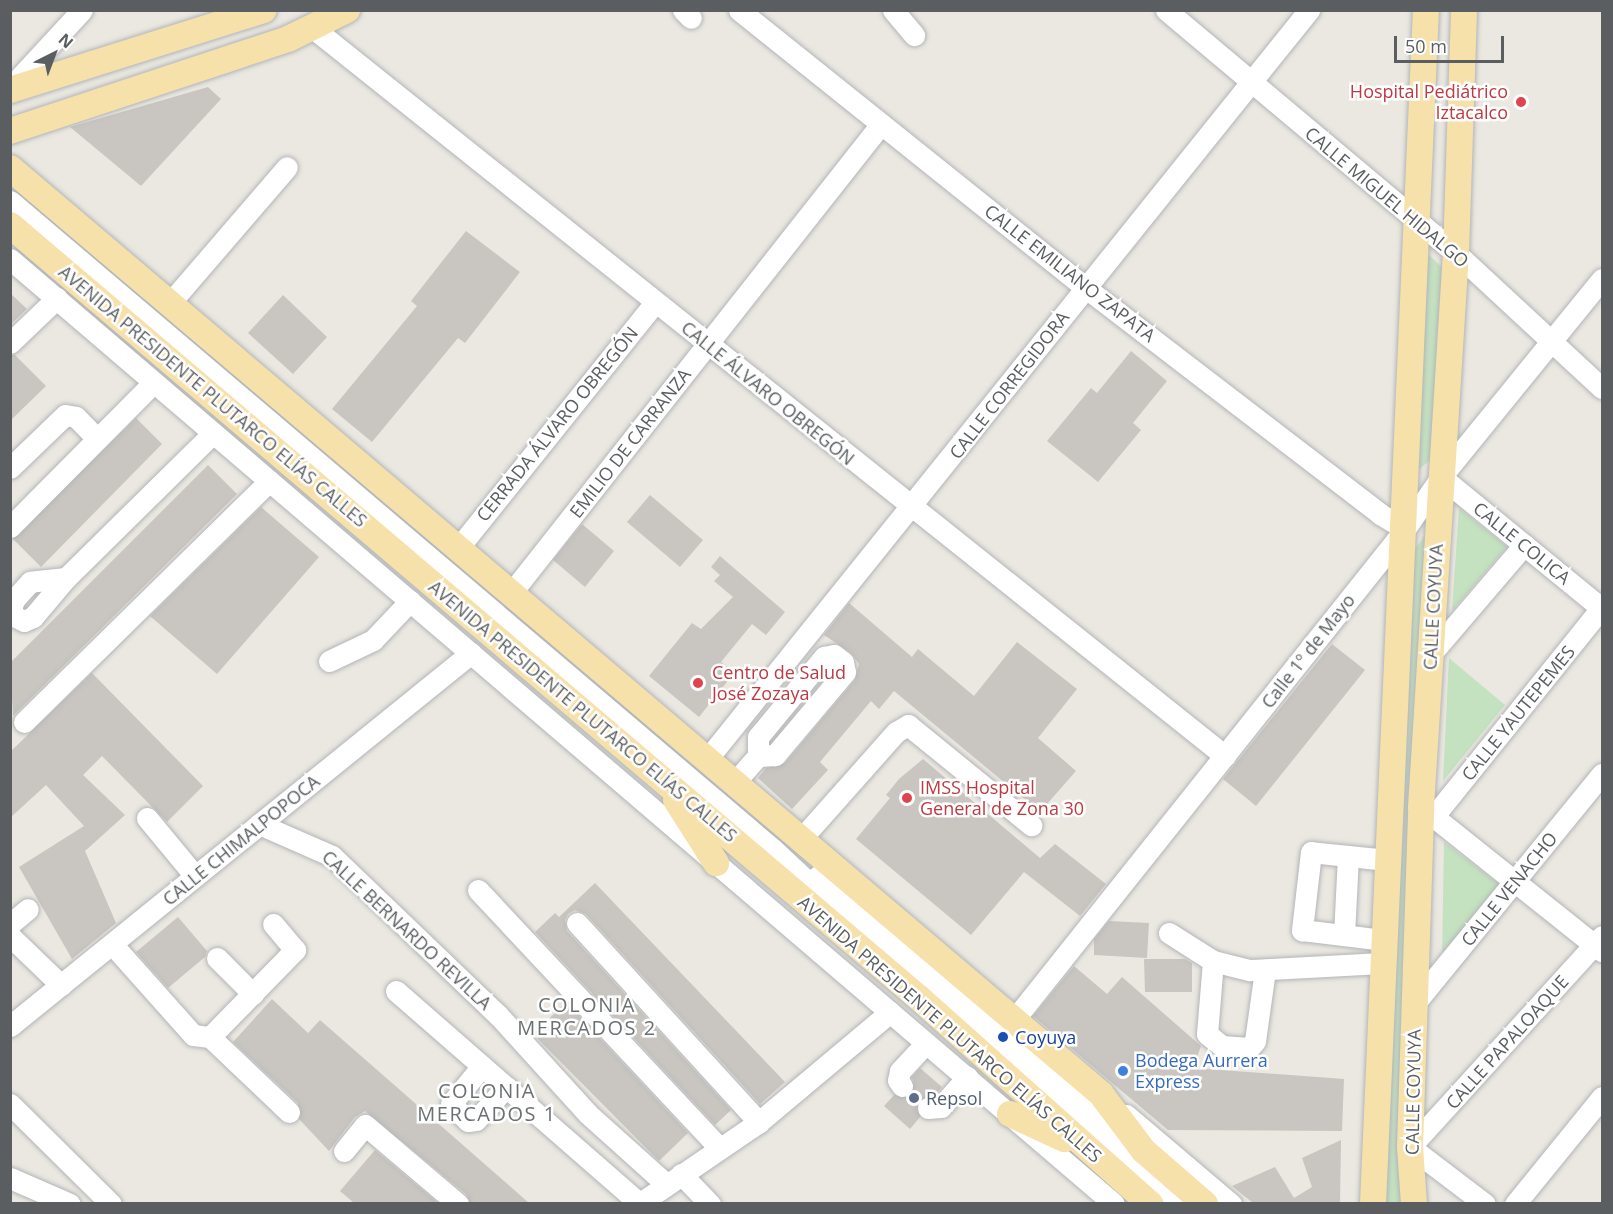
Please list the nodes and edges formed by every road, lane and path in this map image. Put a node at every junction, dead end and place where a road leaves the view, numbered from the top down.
1 (82, 10) edge
2 (264, 10) edge
3 (347, 10) edge
4 (893, 10) edge
5 (1166, 10) edge
6 (1309, 10) edge
7 (1426, 10) edge
8 (1464, 10) edge
9 (742, 11) edge
10 (313, 28) junction
11 (914, 35) dead end
12 (187, 37) junction
13 (198, 69) junction
14 (1251, 84) junction
15 (10, 89) edge
16 (881, 124) junction
17 (10, 131) edge
18 (287, 166) dead end
19 (10, 168) edge
20 (10, 201) edge
21 (1417, 220) junction
22 (10, 225) edge
23 (1456, 253) junction
24 (10, 259) edge
25 (1602, 279) edge
26 (1086, 288) junction
27 (57, 298) junction
28 (655, 302) junction
29 (171, 303) junction
30 (1551, 341) junction
31 (10, 343) edge
32 (709, 345) junction
33 (154, 382) junction
34 (1602, 388) edge
35 (213, 434) junction
36 (97, 439) junction
37 (10, 468) edge
38 (1441, 477) junction
39 (269, 481) junction
40 (912, 508) junction
41 (10, 527) edge
42 (1405, 529) junction
43 (1524, 545) junction
44 (459, 547) junction
45 (66, 578) dead end
46 (512, 592) junction
47 (410, 601) junction
48 (1602, 609) edge
49 (471, 653) junction
50 (1430, 655) junction
51 (329, 661) dead end
52 (24, 723) dead end
53 (758, 756) junction
54 (1225, 756) junction
55 (708, 758) junction
56 (1602, 774) edge
57 (661, 777) junction
58 (736, 782) junction
59 (1428, 812) junction
60 (147, 819) dead end
61 (260, 824) junction
62 (1031, 825) dead end
63 (801, 839) junction
64 (1348, 856) junction
65 (1388, 860) junction
66 (716, 863) junction
67 (195, 876) junction
68 (1516, 882) junction
69 (478, 890) dead end
70 (28, 909) dead end
71 (10, 924) edge
72 (273, 924) dead end
73 (577, 924) dead end
74 (1169, 933) dead end
75 (1344, 934) junction
76 (10, 936) edge
77 (112, 944) junction
78 (1600, 944) edge
79 (1383, 951) junction
80 (217, 958) dead end
81 (1213, 960) junction
82 (1265, 970) junction
83 (61, 985) junction
84 (396, 991) dead end
85 (254, 994) junction
86 (1415, 1003) junction
87 (890, 1012) junction
88 (1013, 1021) junction
89 (10, 1026) edge
90 (210, 1037) junction
91 (926, 1042) junction
92 (482, 1066) junction
93 (967, 1077) junction
94 (902, 1086) dead end
95 (506, 1087) junction
96 (1101, 1094) junction
97 (1602, 1097) edge
98 (10, 1104) edge
99 (928, 1108) dead end
100 (289, 1112) dead end
101 (1010, 1114) junction
102 (759, 1122) junction
103 (1410, 1147) junction
104 (720, 1149) junction
105 (344, 1151) dead end
106 (1103, 1153) junction
107 (10, 1178) edge
108 (673, 1179) junction
109 (64, 1203) edge
110 (111, 1203) edge
111 (458, 1203) edge
112 (639, 1203) edge
113 (710, 1203) edge
114 (1114, 1203) edge
115 (1150, 1203) edge
116 (1180, 1203) edge
117 (1205, 1203) edge
118 (1231, 1203) edge
119 (1373, 1203) edge
120 (1414, 1203) edge
121 (1485, 1203) edge
122 (1515, 1203) edge

1 - 15 street
2 - 12 main road
3 - 10 main road
4 - 11 street
5 - 14 street, CALLE MIGUEL HIDALGO
6 - 14 street, CALLE CORREGIDORA
7 - 21 main road, CALLE COYUYA
8 - 23 main road, CALLE COYUYA
9 - 16 street, CALLE EMILIANO ZAPATA
10 - 13 main road
10 - 28 street, CALLE ÁLVARO OBREGÓN
12 - 13 main road
12 - 15 main road
13 - 17 main road
14 - 21 street, CALLE MIGUEL HIDALGO
14 - 26 street, CALLE CORREGIDORA
16 - 26 street, CALLE EMILIANO ZAPATA
16 - 32 street, EMILIO DE CARRANZA
18 - 29 street
19 - 29 main road
20 - 106 street
21 - 23 street, CALLE MIGUEL HIDALGO
21 - 42 main road, CALLE COYUYA
22 - 57 main road, AVENIDA PRESIDENTE PLUTARCO ELÍAS CALLES
23 - 30 street, CALLE MIGUEL HIDALGO
23 - 38 main road, CALLE COYUYA
24 - 27 street, AVENIDA PRESIDENTE PLUTARCO ELÍAS CALLES
25 - 30 street, Calle 1º de Mayo
26 - 40 street, CALLE CORREGIDORA
26 - 42 street, CALLE EMILIANO ZAPATA
27 - 31 street
27 - 33 street, AVENIDA PRESIDENTE PLUTARCO ELÍAS CALLES
28 - 32 street, CALLE ÁLVARO OBREGÓN
28 - 44 street, CERRADA ÁLVARO OBREGÓN
29 - 44 main road
30 - 34 street, CALLE MIGUEL HIDALGO
30 - 38 street, Calle 1º de Mayo
32 - 40 street, CALLE ÁLVARO OBREGÓN
32 - 46 street, EMILIO DE CARRANZA
33 - 35 street, AVENIDA PRESIDENTE PLUTARCO ELÍAS CALLES
33 - 36 street
35 - 39 street, AVENIDA PRESIDENTE PLUTARCO ELÍAS CALLES
35 - 45 street
36 - 37 street
36 - 41 street
38 - 42 street, Calle 1º de Mayo
38 - 43 street, CALLE COLICA
38 - 50 main road, CALLE COYUYA
39 - 47 street, AVENIDA PRESIDENTE PLUTARCO ELÍAS CALLES
39 - 52 street
40 - 54 street, CALLE ÁLVARO OBREGÓN
40 - 55 street, CALLE CORREGIDORA
42 - 54 street, Calle 1º de Mayo
42 - 65 main road, CALLE COYUYA
43 - 48 street, CALLE COLICA
43 - 50 street
44 - 46 main road
46 - 55 main road
47 - 49 street, AVENIDA PRESIDENTE PLUTARCO ELÍAS CALLES
47 - 51 street
48 - 59 street, CALLE YAUTEPEMES
49 - 61 street, CALLE CHIMALPOPOCA
49 - 66 street, AVENIDA PRESIDENTE PLUTARCO ELÍAS CALLES
50 - 59 main road, CALLE COYUYA
53 - 53 street
53 - 58 street
54 - 88 street, Calle 1º de Mayo
55 - 58 main road
56 - 68 street, CALLE VENACHO
57 - 66 main road
57 - 106 main road, AVENIDA PRESIDENTE PLUTARCO ELÍAS CALLES
58 - 63 main road
59 - 68 street
59 - 86 main road, CALLE COYUYA
60 - 67 street
61 - 67 street, CALLE CHIMALPOPOCA
61 - 108 street, CALLE BERNARDO REVILLA
62 - 63 street
63 - 88 main road
64 - 65 street
64 - 75 street
64 - 75 street
65 - 79 main road, CALLE COYUYA
66 - 87 street, AVENIDA PRESIDENTE PLUTARCO ELÍAS CALLES
67 - 77 street, CALLE CHIMALPOPOCA
68 - 78 street
68 - 86 street, CALLE VENACHO
69 - 104 street
70 - 71 street
72 - 85 street
73 - 102 street
74 - 81 street
75 - 79 street
76 - 83 street
77 - 83 street, CALLE CHIMALPOPOCA
77 - 90 street
78 - 103 street, CALLE PAPALOAQUE
79 - 82 street
79 - 119 main road, CALLE COYUYA
80 - 85 street
81 - 82 street
81 - 82 street
83 - 89 street, CALLE CHIMALPOPOCA
84 - 92 street
85 - 90 street
86 - 103 main road, CALLE COYUYA
87 - 91 street, AVENIDA PRESIDENTE PLUTARCO ELÍAS CALLES
87 - 102 street
88 - 96 main road
90 - 100 street
91 - 93 street, AVENIDA PRESIDENTE PLUTARCO ELÍAS CALLES
91 - 94 street
92 - 95 street
92 - 95 street
93 - 99 street
93 - 101 street, AVENIDA PRESIDENTE PLUTARCO ELÍAS CALLES
95 - 112 street
96 - 117 main road
96 - 118 street
97 - 122 street
98 - 110 street
101 - 106 main road
101 - 114 street, AVENIDA PRESIDENTE PLUTARCO ELÍAS CALLES
102 - 104 street
103 - 120 main road, CALLE COYUYA
103 - 121 street
104 - 108 street
105 - 111 street
106 - 115 main road, AVENIDA PRESIDENTE PLUTARCO ELÍAS CALLES
106 - 116 street
107 - 109 street
108 - 112 street
108 - 113 street, CALLE BERNARDO REVILLA

